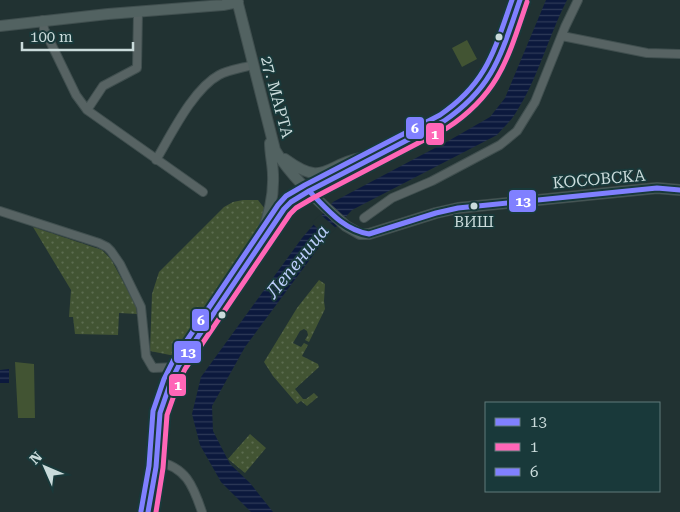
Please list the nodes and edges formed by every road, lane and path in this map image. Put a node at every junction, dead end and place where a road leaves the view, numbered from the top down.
1 (520, 0) edge
2 (578, 0) edge
3 (237, 1) edge
4 (138, 12) junction
5 (43, 20) junction
6 (0, 26) edge
7 (562, 36) junction
8 (680, 54) edge
9 (253, 65) junction
10 (87, 110) junction
11 (269, 132) junction
12 (275, 150) junction
13 (378, 154) junction
14 (156, 160) junction
15 (680, 190) edge
16 (309, 191) junction
17 (203, 192) dead end
18 (0, 211) edge
19 (364, 218) dead end
20 (346, 226) joint
21 (256, 249) junction
22 (178, 368) junction
23 (156, 461) junction
24 (148, 512) edge
25 (202, 512) edge

1 - 13 main road
2 - 7 street
3 - 4 main road
3 - 9 main road, 27. МАРТА
4 - 5 main road
4 - 10 street
5 - 6 main road
5 - 10 street
7 - 8 street
7 - 19 street
9 - 11 main road, 27. МАРТА
9 - 14 street
10 - 14 street
11 - 12 main road, 27. МАРТА
11 - 21 main road
12 - 13 main road
12 - 16 main road, 27. МАРТА
13 - 16 main road
14 - 17 street
15 - 20 main road, КОСОВСКА
16 - 20 main road, 27. МАРТА
16 - 21 main road
18 - 22 street
21 - 22 main road
22 - 23 main road
23 - 24 main road
23 - 25 street

